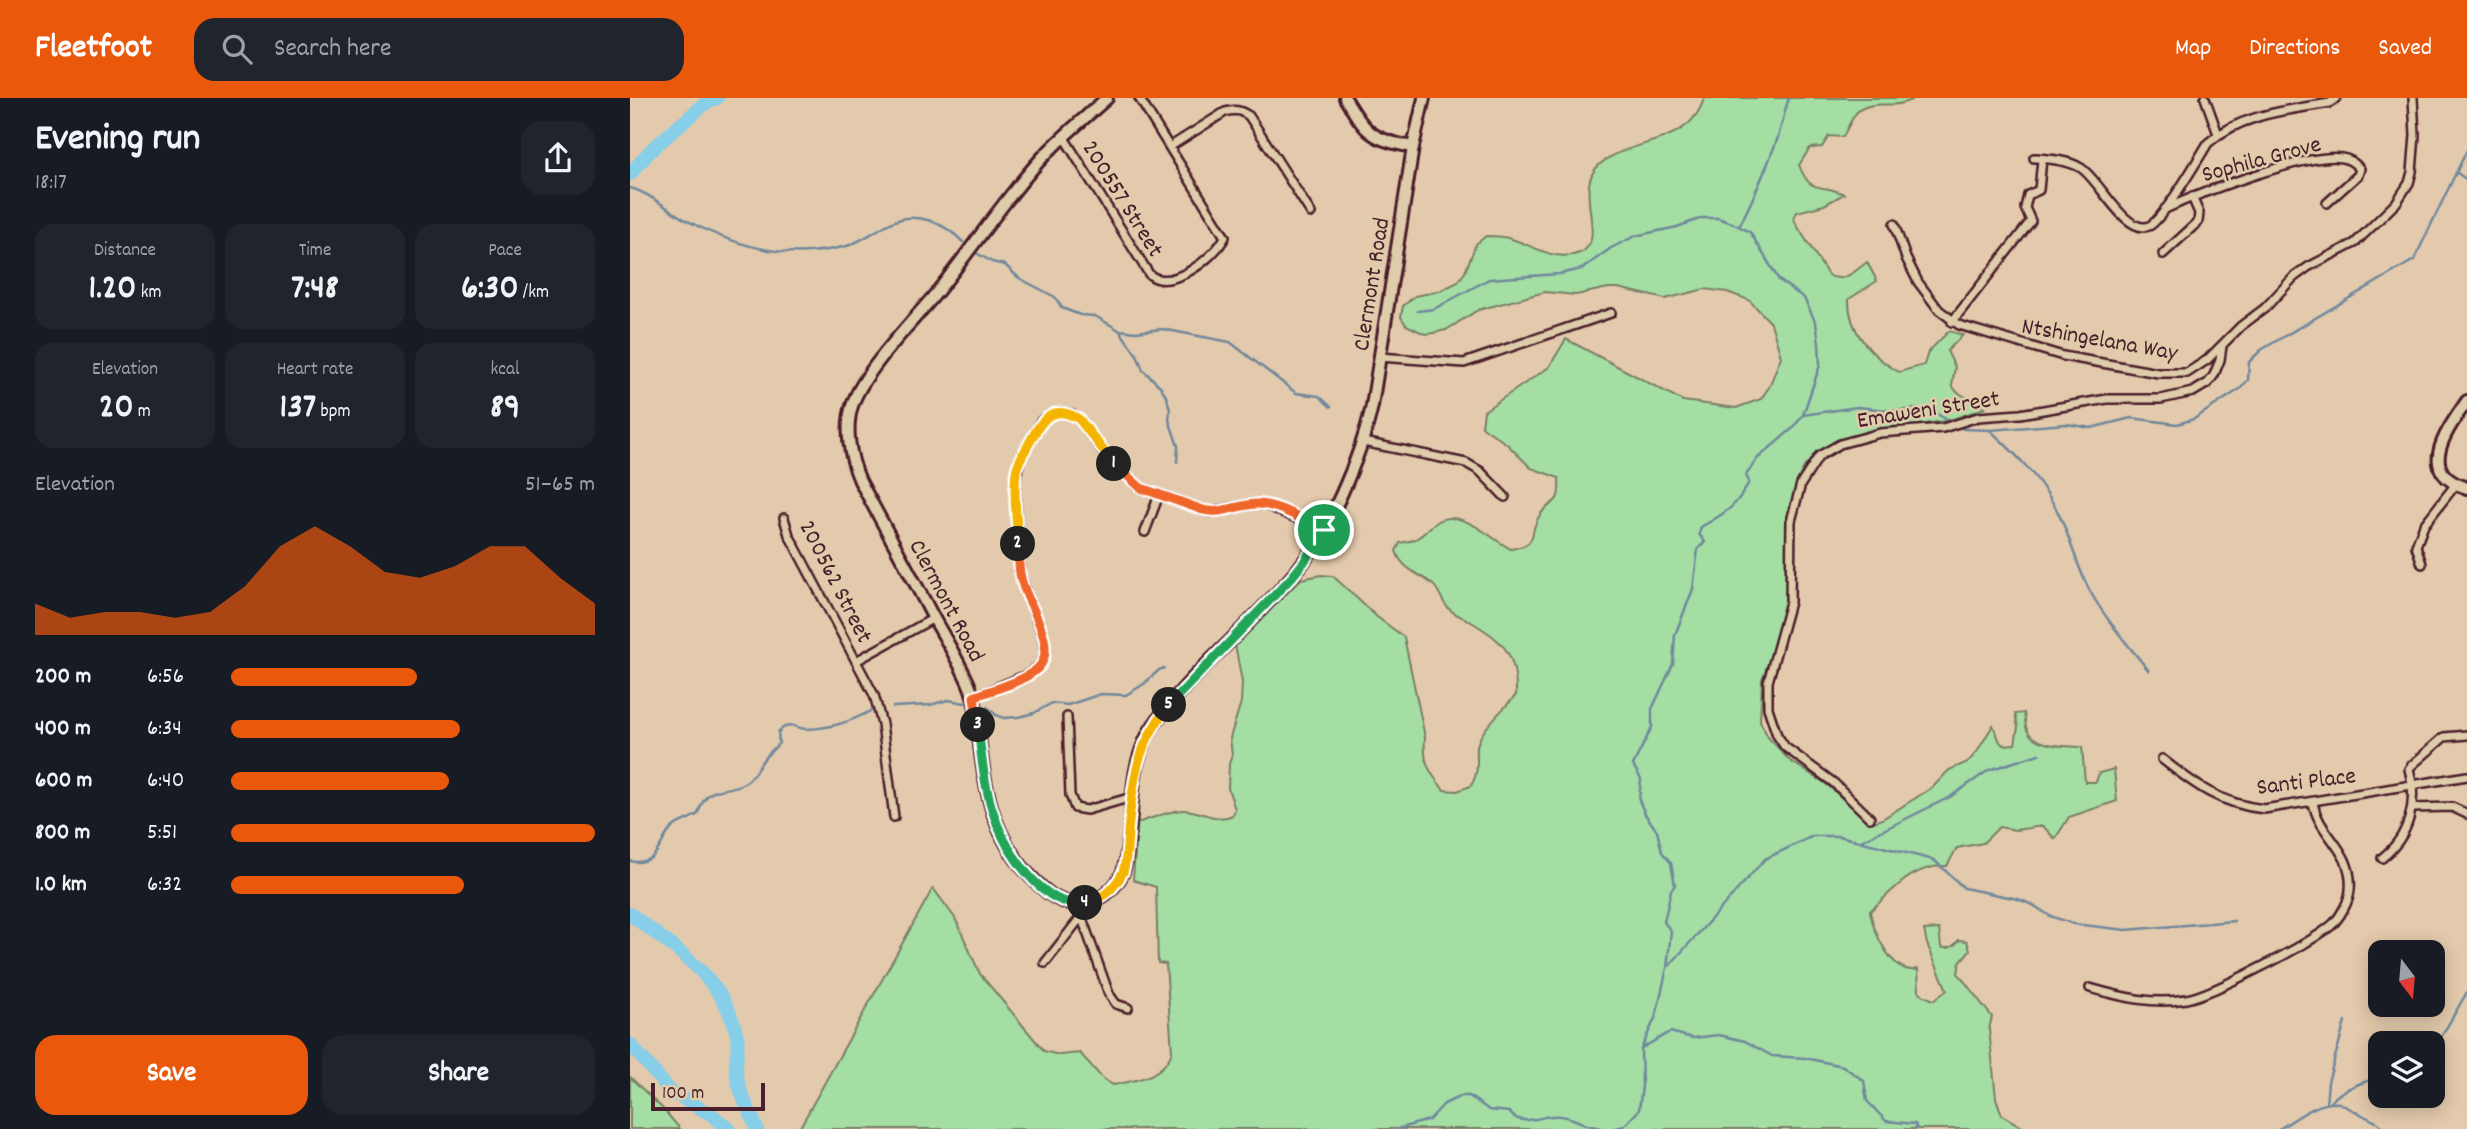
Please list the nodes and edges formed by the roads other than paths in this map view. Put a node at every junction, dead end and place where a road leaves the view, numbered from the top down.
1 (1107, 98) edge
2 (1139, 98) edge
3 (1345, 98) edge
4 (1424, 98) edge
5 (2205, 98) edge
6 (2336, 98) edge
7 (2413, 98) edge
8 (2218, 134) junction
9 (1063, 136) junction
10 (1171, 146) junction
11 (1413, 147) junction
12 (2192, 197) junction
13 (2327, 203) dead end
14 (2165, 209) junction
15 (1311, 213) dead end
16 (1894, 224) dead end
17 (2162, 254) dead end
18 (1611, 313) dead end
19 (1952, 322) junction
20 (2222, 346) junction
21 (1379, 357) junction
22 (2467, 401) edge
23 (1363, 442) junction
24 (2461, 486) edge
25 (1160, 495) junction
26 (1505, 497) dead end
27 (785, 518) dead end
28 (1324, 530) junction
29 (1145, 532) dead end
30 (2422, 564) dead end
31 (934, 618) junction
32 (856, 661) junction
33 (974, 697) junction
34 (1067, 717) dead end
35 (2467, 735) edge
36 (2162, 759) dead end
37 (2467, 776) edge
38 (2413, 785) junction
39 (1132, 797) junction
40 (2313, 802) junction
41 (2412, 808) junction
42 (2467, 814) edge
43 (894, 817) dead end
44 (1870, 818) dead end
45 (2382, 858) dead end
46 (1077, 904) junction
47 (1081, 917) junction
48 (1045, 963) dead end
49 (2090, 988) dead end
50 (1128, 1008) dead end

1 - 9 street, Clermont Road
2 - 10 street, 200557 Street
3 - 11 street
4 - 11 street, Clermont Road
5 - 8 street
6 - 8 street
7 - 20 street, Ntshingelana Way
8 - 14 street
9 - 10 street, 200557 Street
9 - 31 street, Clermont Road
10 - 15 street
11 - 21 street, Clermont Road
12 - 13 street, Sophila Grove
12 - 14 street, Sophila Grove
12 - 17 street
14 - 19 street, Sophila Grove
16 - 19 street
18 - 21 street
19 - 20 street, Ntshingelana Way
20 - 44 street, Emaweni Street
21 - 23 street, Clermont Road
22 - 24 street
23 - 26 street
23 - 28 street, Clermont Road
24 - 30 street
25 - 28 street
25 - 29 street
25 - 33 street
27 - 32 street, 200562 Street
28 - 39 street, Clermont Road
31 - 32 street, 200562 Street
31 - 33 street, Clermont Road
32 - 43 street, 200562 Street
33 - 46 street, Clermont Road
34 - 39 street
35 - 38 street
36 - 40 street, Santi Place
37 - 38 street, Santi Place
38 - 40 street, Santi Place
38 - 41 street
39 - 46 street, Clermont Road
40 - 49 street
41 - 42 street
41 - 45 street
46 - 47 street
47 - 48 street
47 - 50 street

